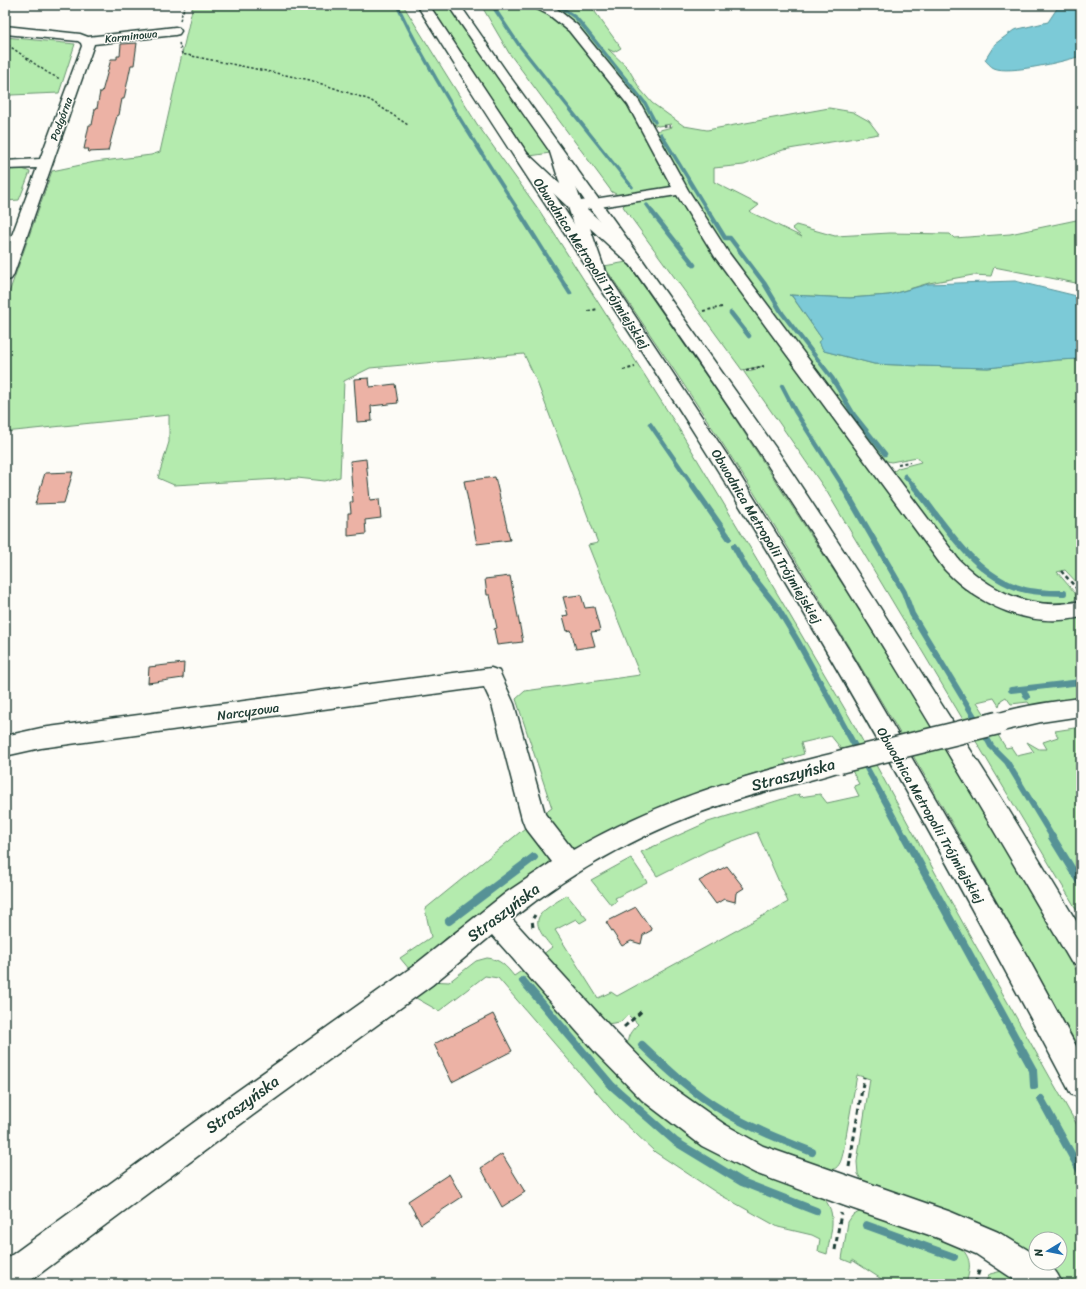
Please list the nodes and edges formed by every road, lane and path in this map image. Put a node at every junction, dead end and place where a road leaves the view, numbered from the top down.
1 (423, 5) edge
2 (539, 5) edge
3 (458, 8) edge
4 (5, 30) edge
5 (176, 31) dead end
6 (87, 41) junction
7 (5, 43) edge
8 (182, 54) dead end
9 (73, 85) junction
10 (408, 125) dead end
11 (557, 152) junction
12 (523, 157) junction
13 (46, 163) junction
14 (5, 165) edge
15 (681, 190) junction
16 (594, 204) junction
17 (576, 206) junction
18 (11, 241) edge
19 (635, 261) junction
20 (596, 268) junction
21 (5, 276) edge
22 (722, 307) dead end
23 (598, 309) dead end
24 (588, 311) dead end
25 (703, 311) dead end
26 (764, 366) dead end
27 (635, 367) dead end
28 (623, 370) dead end
29 (746, 370) dead end
30 (1061, 571) dead end
31 (1081, 593) edge
32 (1081, 609) edge
33 (1081, 707) edge
34 (5, 746) edge
35 (570, 865) junction
36 (539, 909) dead end
37 (493, 917) junction
38 (533, 931) dead end
39 (1081, 953) edge
40 (864, 1077) dead end
41 (1081, 1084) edge
42 (845, 1191) junction
43 (835, 1250) dead end
44 (5, 1280) edge
45 (1046, 1284) edge

1 - 12 main road, Obwodnica Metropolii Trójmiejskiej
2 - 15 main road
3 - 11 main road
4 - 6 main road
5 - 6 main road, Karminowa
6 - 9 main road, Podgórna
7 - 9 path
8 - 10 path
9 - 13 main road, Podgórna
11 - 16 main road
11 - 17 main road
12 - 17 main road
12 - 20 main road, Obwodnica Metropolii Trójmiejskiej
13 - 14 main road
13 - 18 main road, Podgórna
15 - 16 main road
15 - 32 main road
16 - 17 main road
16 - 19 main road
17 - 19 main road
17 - 20 main road
18 - 21 main road, Podgórna
19 - 39 main road
20 - 41 main road, Obwodnica Metropolii Trójmiejskiej
22 - 25 path
23 - 24 path
26 - 29 path
27 - 28 path
30 - 31 path
33 - 35 main road, Straszyńska, bridge
34 - 35 main road, Narcyzowa
35 - 37 main road, Straszyńska
36 - 38 path
37 - 42 main road
37 - 44 main road, Straszyńska
40 - 42 path
42 - 43 path
42 - 45 main road

